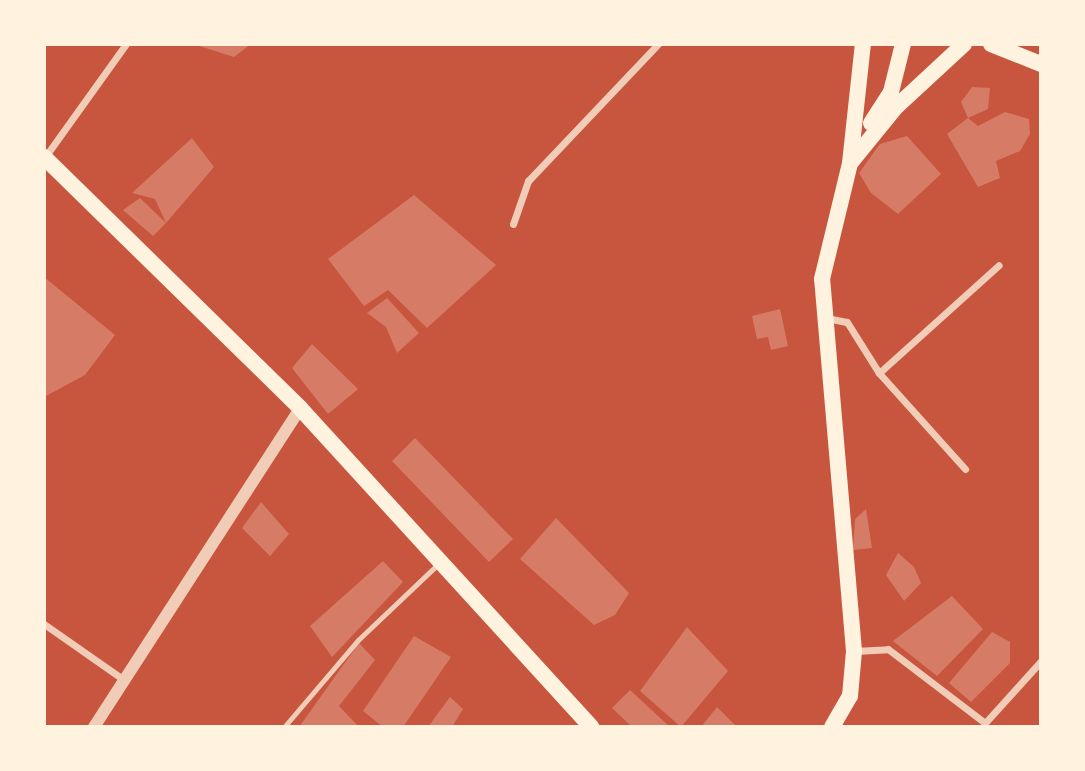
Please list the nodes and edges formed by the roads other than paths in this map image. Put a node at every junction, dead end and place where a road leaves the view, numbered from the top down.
1 (126, 44) edge
2 (658, 44) edge
3 (863, 44) edge
4 (903, 44) edge
5 (964, 44) edge
6 (991, 44) edge
7 (1041, 64) edge
8 (44, 157) edge
9 (850, 163) junction
10 (513, 224) dead end
11 (999, 265) dead end
12 (825, 318) junction
13 (879, 373) junction
14 (300, 408) junction
15 (965, 469) dead end
16 (439, 563) junction
17 (44, 624) edge
18 (854, 651) junction
19 (1041, 661) edge
20 (124, 680) junction
21 (987, 725) edge
22 (94, 727) edge
23 (284, 727) edge
24 (592, 727) edge
25 (832, 727) edge

1 - 8 street
2 - 10 street
3 - 9 main road
4 - 9 main road
5 - 9 main road
6 - 7 main road
8 - 14 main road
9 - 12 main road
11 - 13 street
12 - 13 street
12 - 18 main road
13 - 15 street
14 - 16 main road
14 - 20 street
16 - 23 lane
16 - 24 main road
17 - 20 street
18 - 21 street
18 - 25 main road
19 - 21 street
20 - 22 street

